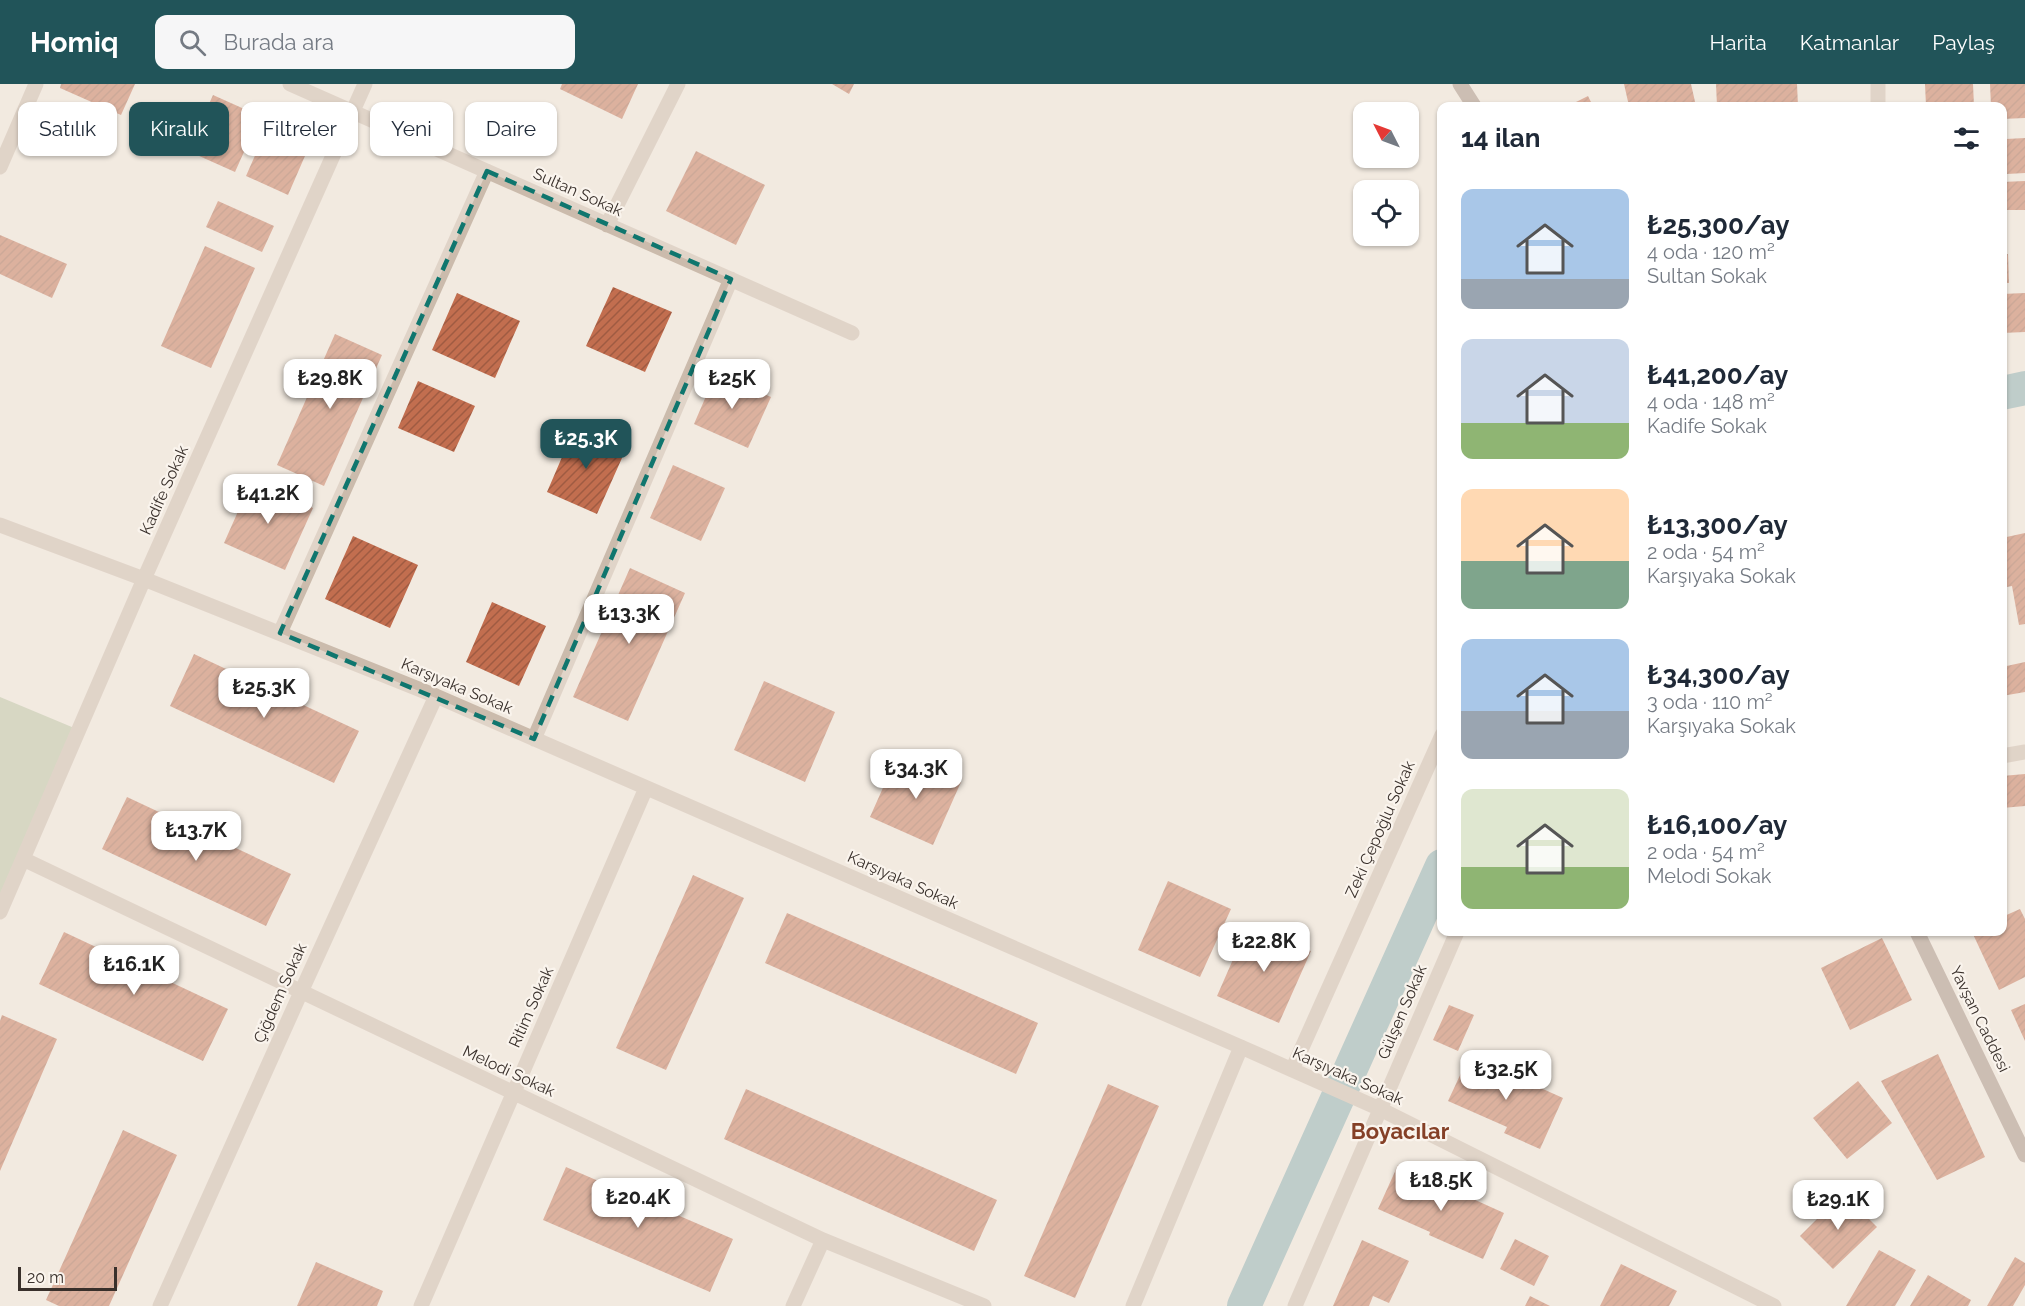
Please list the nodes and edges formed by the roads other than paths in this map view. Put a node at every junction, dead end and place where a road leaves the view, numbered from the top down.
1 (36, 84) edge
2 (290, 84) edge
3 (365, 84) edge
4 (678, 84) edge
5 (1460, 84) edge
6 (1878, 84) edge
7 (330, 102) edge
8 (357, 102) edge
9 (1471, 102) edge
10 (1878, 102) edge
11 (358, 114) edge
12 (333, 156) edge
13 (0, 167) edge
14 (487, 171) junction
15 (607, 225) junction
16 (730, 279) junction
17 (852, 333) dead end
18 (0, 525) edge
19 (144, 579) junction
20 (280, 633) junction
21 (436, 696) junction
22 (534, 739) junction
23 (1437, 746) edge
24 (2025, 752) edge
25 (2007, 755) edge
26 (646, 788) junction
27 (23, 860) junction
28 (0, 912) edge
29 (1455, 936) edge
30 (1919, 936) edge
31 (300, 992) junction
32 (1241, 1047) junction
33 (1292, 1070) junction
34 (513, 1093) junction
35 (1380, 1109) junction
36 (2025, 1155) edge
37 (823, 1240) junction
38 (160, 1306) edge
39 (421, 1306) edge
40 (793, 1306) edge
41 (984, 1306) edge
42 (1133, 1306) edge
43 (1294, 1306) edge
44 (1774, 1306) edge

1 - 13 street
2 - 7 street, Sultan Sokak
3 - 8 street, Kadife Sokak
4 - 15 street
5 - 9 street
6 - 10 street
11 - 14 street, Sultan Sokak
12 - 19 street, Kadife Sokak
14 - 15 street, Sultan Sokak
14 - 20 street
15 - 16 street, Sultan Sokak
16 - 17 street, Sultan Sokak
16 - 22 street
18 - 19 street, Karşıyaka Sokak
19 - 20 street, Karşıyaka Sokak
19 - 27 street, Kadife Sokak
20 - 21 street, Karşıyaka Sokak
21 - 22 street, Karşıyaka Sokak
21 - 31 street, Çiğdem Sokak
22 - 26 street, Karşıyaka Sokak
23 - 33 street, Zeki Çepoğlu Sokak
24 - 25 street
26 - 32 street, Karşıyaka Sokak
26 - 34 street, Ritim Sokak
27 - 28 street, Kadife Sokak
27 - 31 street, Melodi Sokak
29 - 35 street, Gülşen Sokak
30 - 36 street, Yavşan Caddesi
31 - 34 street, Melodi Sokak
31 - 38 street, Çiğdem Sokak
32 - 33 street, Karşıyaka Sokak
32 - 42 street
33 - 35 street, Karşıyaka Sokak
34 - 37 street, Melodi Sokak
34 - 39 street, Ritim Sokak
35 - 43 street, Gülşen Sokak
35 - 44 street, Karşıyaka Sokak
37 - 40 street
37 - 41 street, Melodi Sokak

